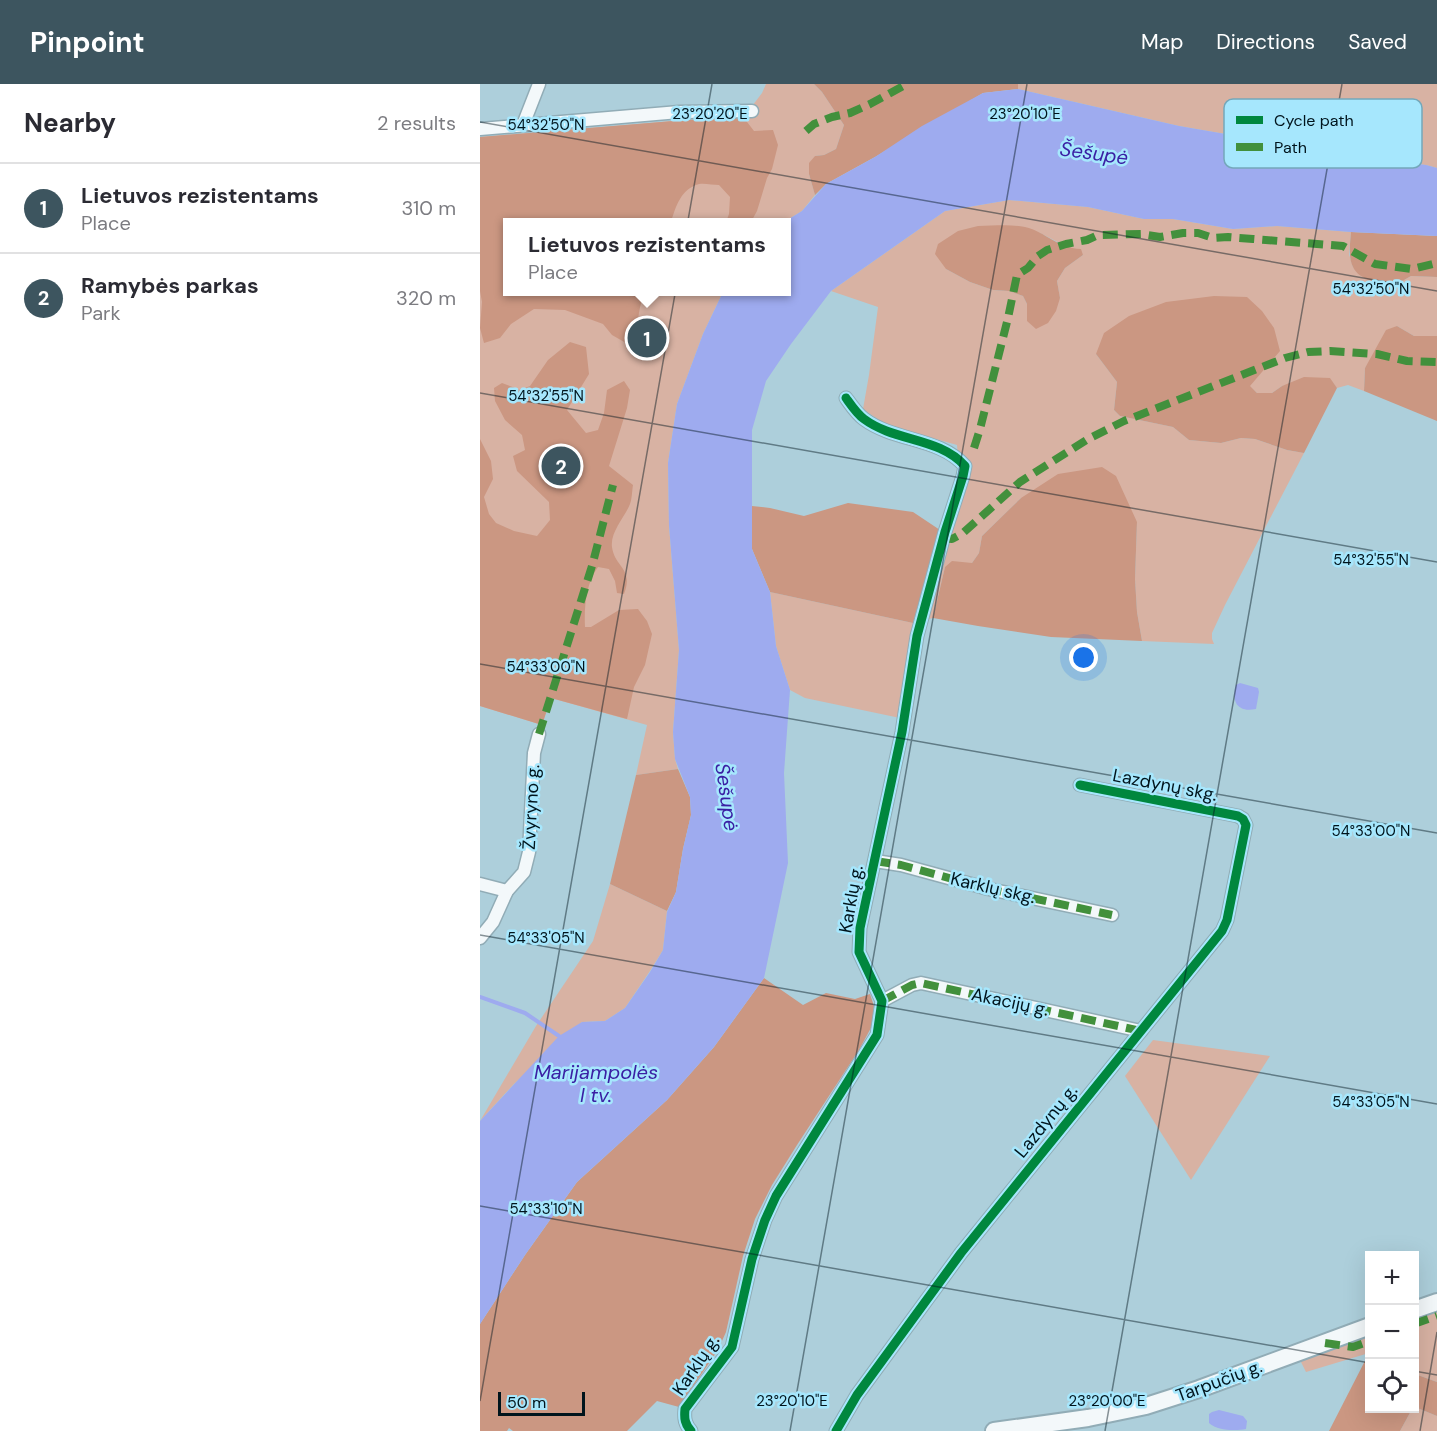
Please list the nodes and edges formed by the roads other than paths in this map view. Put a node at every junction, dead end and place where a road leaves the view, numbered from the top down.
1 (539, 84) edge
2 (752, 111) dead end
3 (523, 125) junction
4 (480, 129) edge
5 (846, 398) dead end
6 (539, 734) dead end
7 (1080, 785) dead end
8 (1243, 819) joint
9 (875, 861) junction
10 (480, 884) edge
11 (507, 891) junction
12 (1112, 915) dead end
13 (480, 938) edge
14 (882, 1001) junction
15 (1141, 1031) junction
16 (1437, 1302) edge
17 (1419, 1308) edge
18 (1365, 1328) edge
19 (1090, 1425) edge
20 (691, 1431) edge
21 (836, 1431) edge
22 (994, 1431) edge

1 - 3 street
2 - 3 street
3 - 4 street
5 - 9 street, Karklų g.
6 - 11 street, Žvyryno g.
7 - 8 street, Lazdynų skg.
8 - 15 street, Lazdynų g.
9 - 12 street, Karklų skg.
9 - 14 street, Karklų g.
10 - 11 street
11 - 13 street, Žvyryno g.
14 - 15 street, Akacijų g.
14 - 20 street, Karklų g.
15 - 21 street, Lazdynų g.
16 - 17 main road
18 - 19 main road, Tarpučių g.
19 - 22 main road, Tarpučių g.

